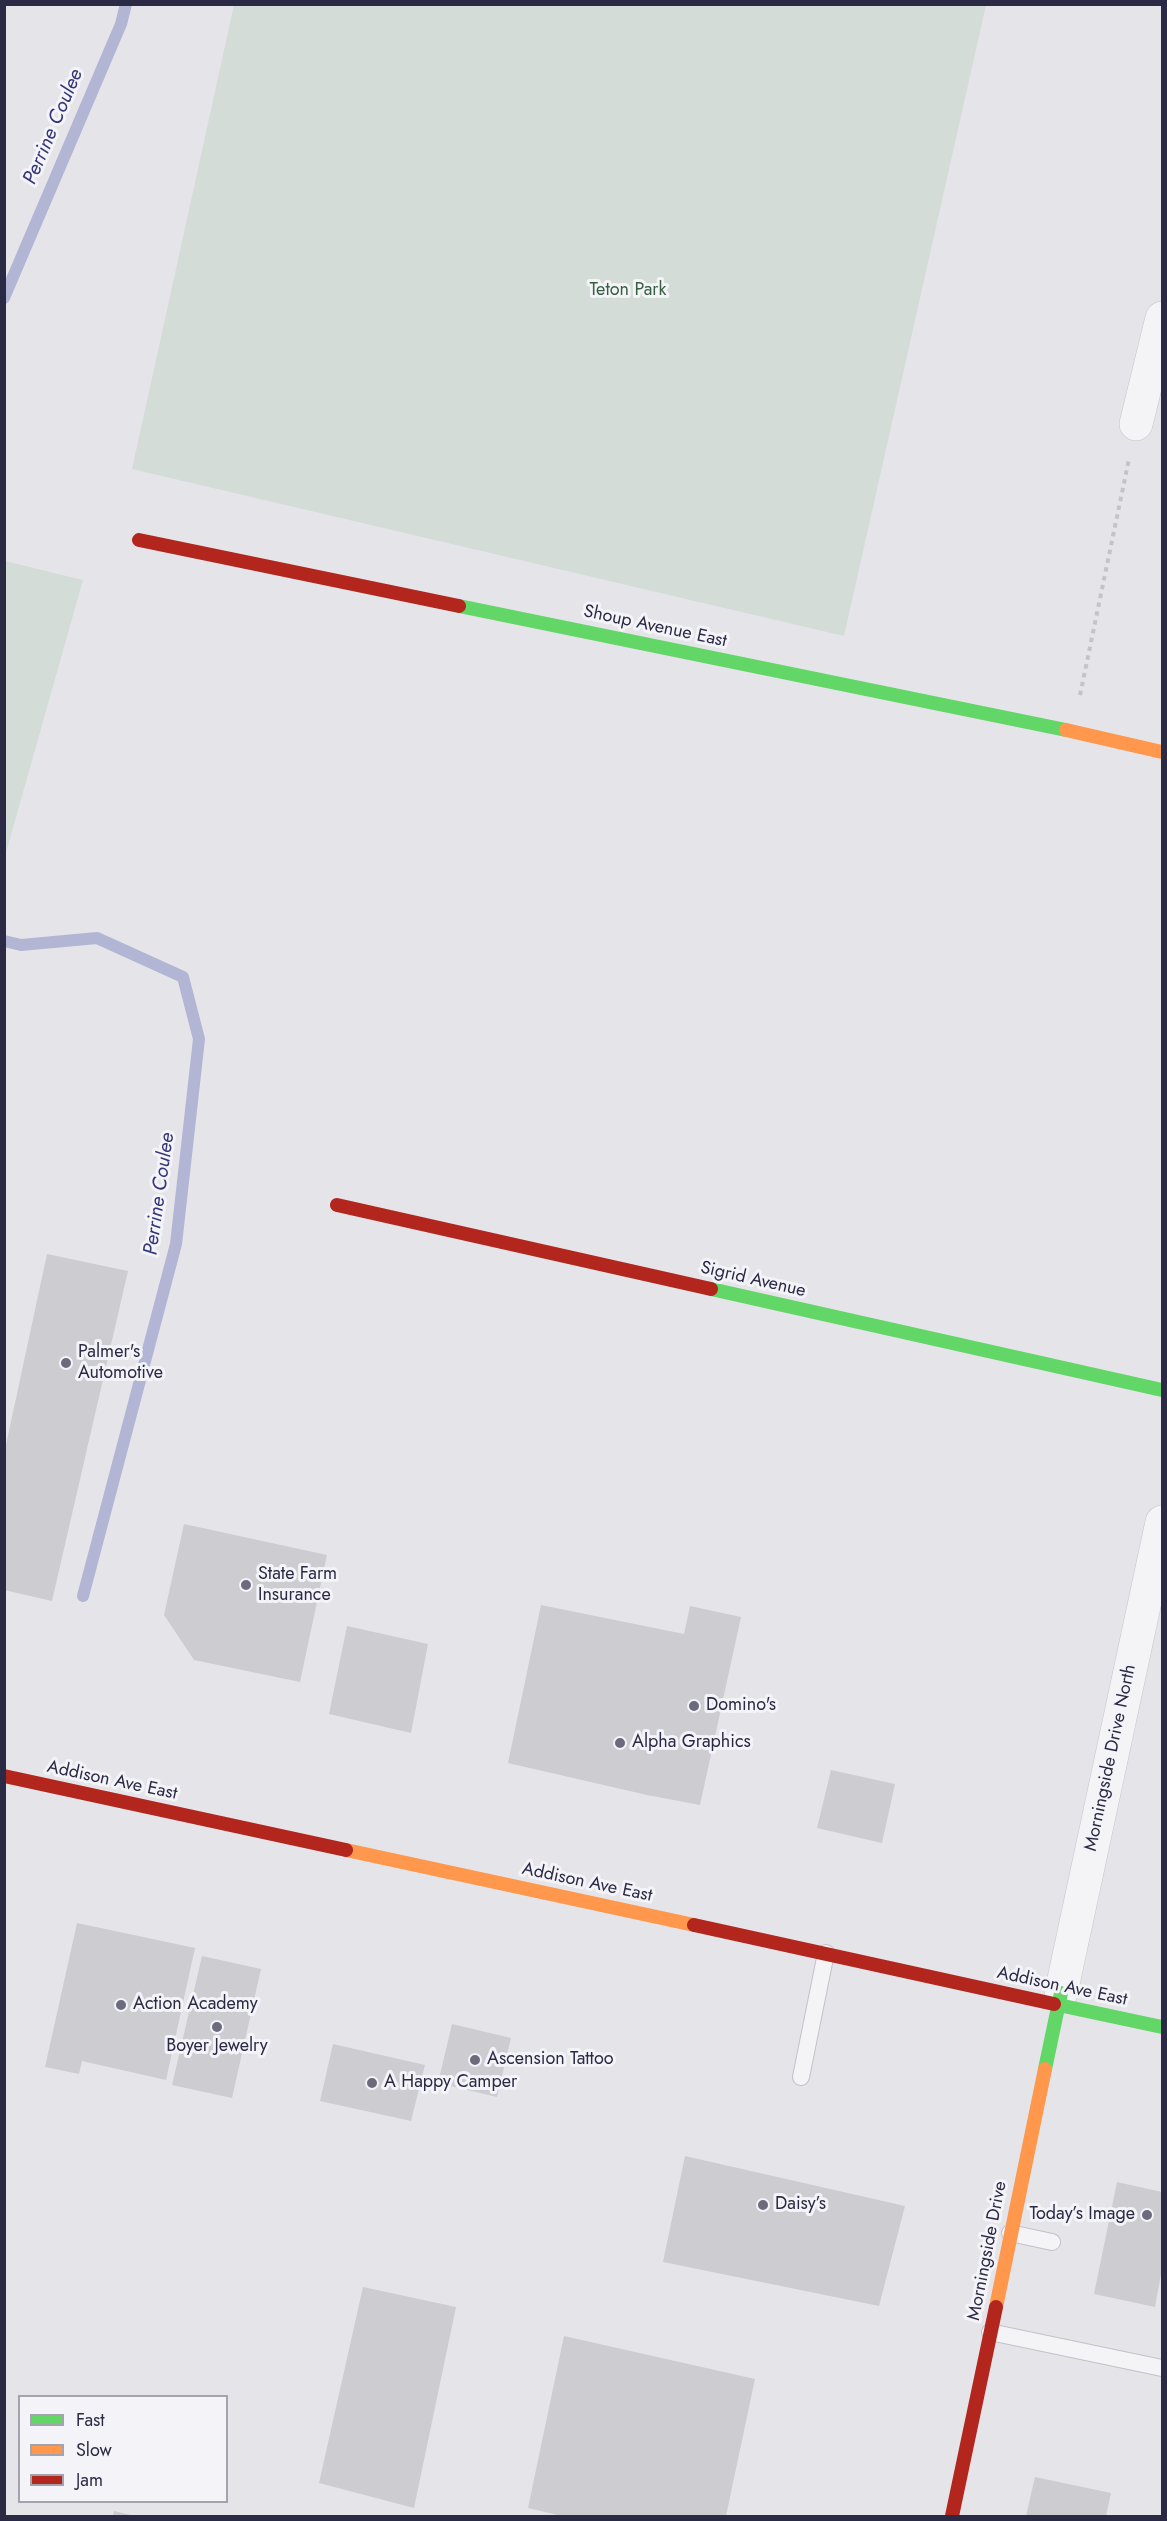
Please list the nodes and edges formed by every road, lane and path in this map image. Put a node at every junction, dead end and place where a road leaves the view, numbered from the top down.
1 (1162, 318) edge
2 (1136, 424) joint
3 (139, 540) dead end
4 (1072, 731) junction
5 (1162, 752) edge
6 (337, 1205) dead end
7 (1162, 1390) edge
8 (1162, 1522) edge
9 (4, 1776) edge
10 (826, 1953) junction
11 (1059, 1998) junction
12 (1162, 2027) edge
13 (801, 2077) dead end
14 (1010, 2233) junction
15 (1052, 2242) dead end
16 (990, 2332) junction
17 (1162, 2368) edge
18 (952, 2517) edge

1 - 2 street
2 - 4 path
3 - 4 street, Shoup Avenue East
4 - 5 street, Shoup Avenue East
6 - 7 street, Sigrid Avenue
8 - 11 street, Morningside Drive North
9 - 10 street, Addison Ave East
10 - 11 street, Addison Ave East
10 - 13 lane
11 - 12 street, Addison Ave East
11 - 14 street, Morningside Drive
14 - 15 lane
14 - 16 street, Morningside Drive
16 - 17 lane
16 - 18 street, Morningside Drive

